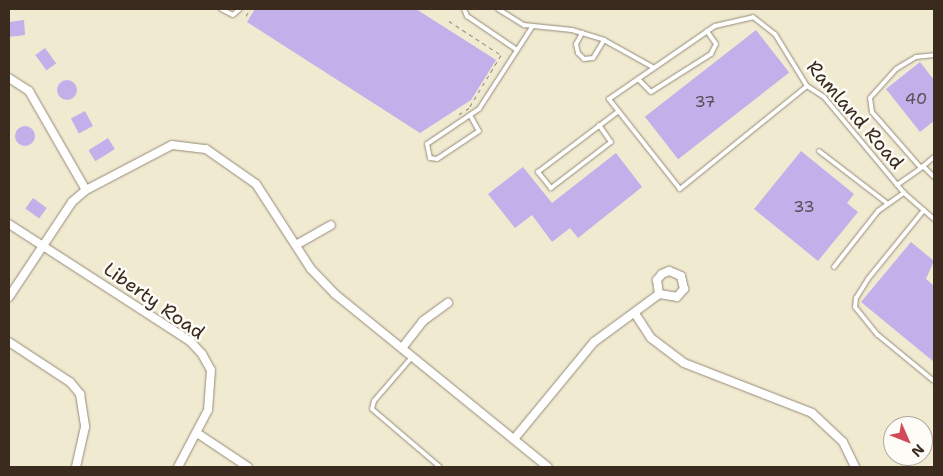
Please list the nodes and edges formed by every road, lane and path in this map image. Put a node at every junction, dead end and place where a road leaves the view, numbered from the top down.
1 (221, 9) edge
2 (240, 9) edge
3 (250, 9) edge
4 (464, 9) edge
5 (498, 9) edge
6 (246, 16) dead end
7 (449, 21) dead end
8 (532, 27) junction
9 (707, 32) junction
10 (582, 33) junction
11 (604, 40) junction
12 (517, 50) junction
13 (934, 54) edge
14 (654, 68) junction
15 (9, 78) edge
16 (638, 79) junction
17 (807, 86) junction
18 (619, 110) junction
19 (470, 115) junction
20 (455, 118) dead end
21 (599, 125) junction
22 (819, 151) dead end
23 (934, 157) edge
24 (922, 167) junction
25 (934, 178) edge
26 (897, 185) junction
27 (86, 190) junction
28 (904, 193) junction
29 (888, 204) junction
30 (924, 210) junction
31 (934, 219) edge
32 (9, 224) edge
33 (331, 225) dead end
34 (296, 246) junction
35 (45, 247) junction
36 (834, 267) dead end
37 (659, 294) dead end
38 (9, 297) edge
39 (448, 303) dead end
40 (636, 315) junction
41 (9, 342) edge
42 (402, 348) junction
43 (412, 357) junction
44 (934, 381) edge
45 (197, 433) junction
46 (514, 439) junction
47 (76, 467) edge
48 (178, 467) edge
49 (248, 467) edge
50 (440, 467) edge
51 (548, 467) edge
52 (855, 467) edge

1 - 2 lane
3 - 6 path
4 - 12 lane
5 - 8 lane
7 - 20 path
8 - 10 lane
8 - 12 lane
9 - 14 lane, Ramland Road
9 - 16 lane
9 - 17 lane, Ramland Road
10 - 11 lane
10 - 11 lane
11 - 14 lane
12 - 19 lane
13 - 24 lane
14 - 16 lane, Ramland Road
15 - 27 street
16 - 18 lane, Ramland Road
17 - 18 lane
17 - 26 lane, Ramland Road
18 - 21 lane
19 - 19 lane
21 - 21 lane
22 - 29 lane
23 - 24 lane
24 - 25 lane
24 - 26 lane
26 - 28 lane, Ramland Road
27 - 34 street
27 - 35 street
28 - 29 lane
28 - 30 lane, Ramland Road
29 - 36 lane
30 - 31 lane, Ramland Road
30 - 44 lane
32 - 35 street, Liberty Road
33 - 34 street
34 - 42 street
35 - 38 street
35 - 45 street, Liberty Road
37 - 40 street
39 - 42 street
40 - 46 street
40 - 52 street
41 - 47 street
42 - 43 street
43 - 46 street
43 - 50 lane
45 - 48 street, Liberty Road
45 - 49 street
46 - 51 street

